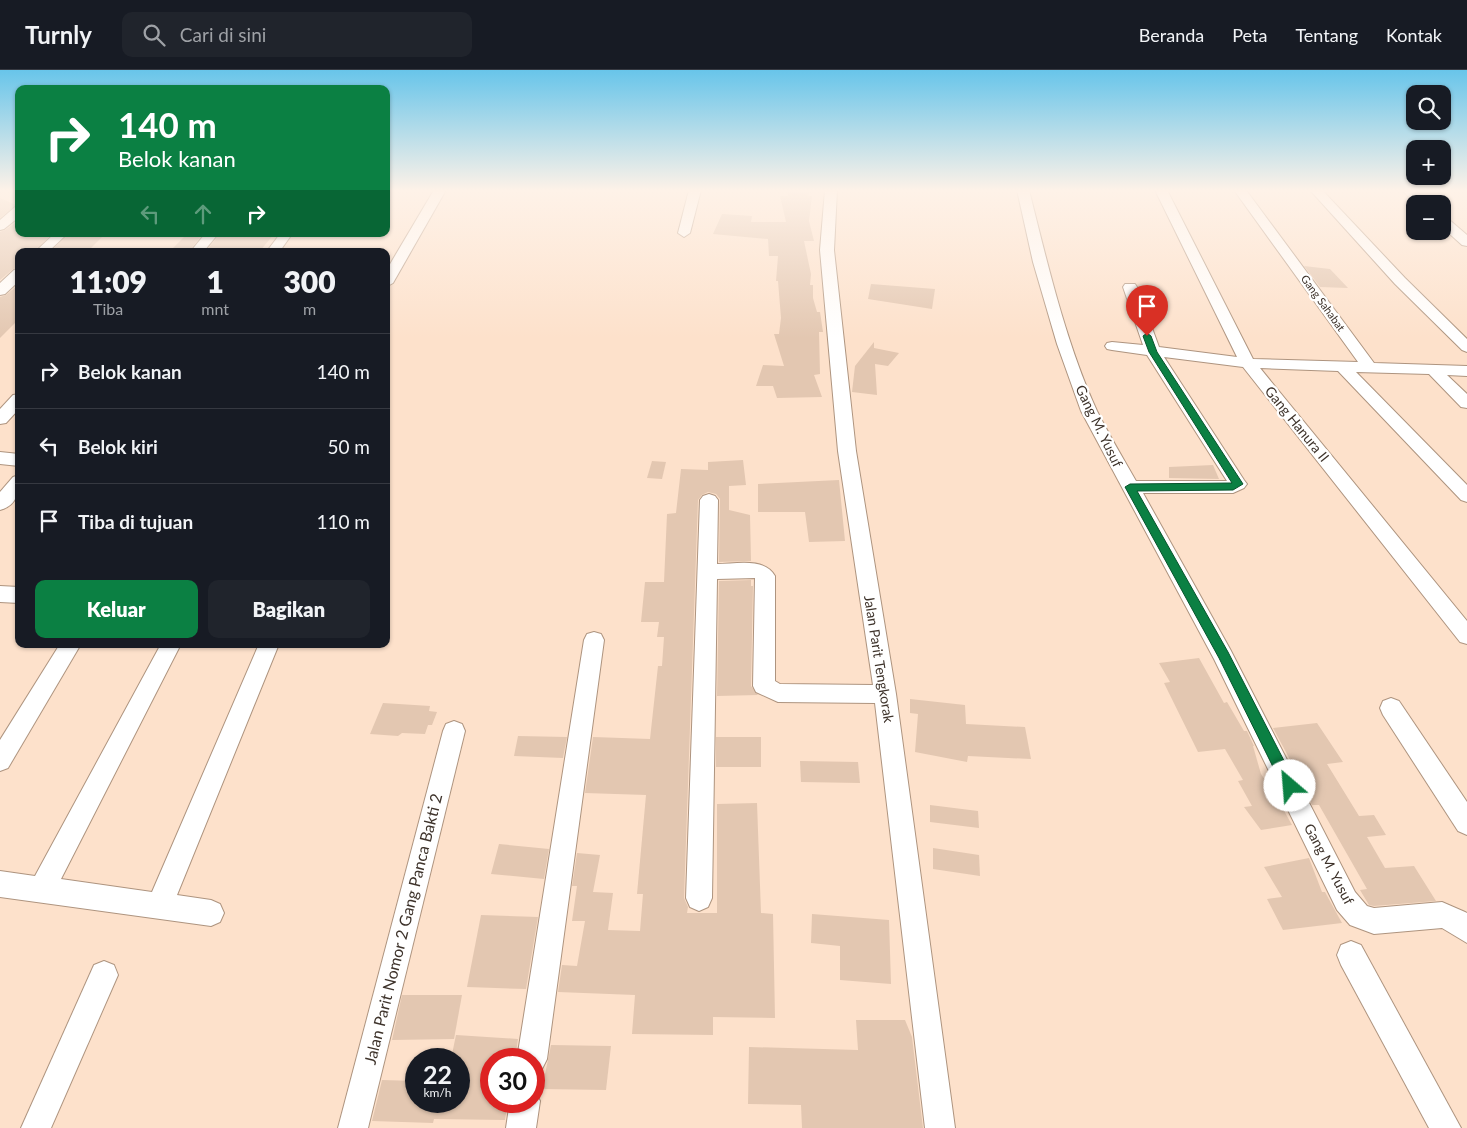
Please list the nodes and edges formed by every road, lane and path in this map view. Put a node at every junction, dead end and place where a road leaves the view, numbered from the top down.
1 (54, 239) edge
2 (411, 239) edge
3 (828, 239) edge
4 (1035, 239) edge
5 (1187, 239) edge
6 (1276, 239) edge
7 (1362, 239) edge
8 (45, 248) edge
9 (390, 276) edge
10 (15, 277) edge
11 (1130, 287) dead end
12 (0, 291) edge
13 (1112, 346) dead end
14 (1467, 347) edge
15 (1153, 352) junction
16 (1248, 363) junction
17 (1344, 367) junction
18 (1370, 368) junction
19 (1433, 370) junction
20 (1467, 371) edge
21 (15, 403) edge
22 (1467, 403) edge
23 (0, 419) edge
24 (0, 458) edge
25 (15, 460) edge
26 (15, 486) edge
27 (1130, 487) junction
28 (1467, 496) edge
29 (709, 500) dead end
30 (0, 504) edge
31 (707, 572) junction
32 (0, 594) edge
33 (15, 595) edge
34 (1467, 636) edge
35 (594, 640) dead end
36 (69, 648) edge
37 (169, 648) edge
38 (267, 648) edge
39 (885, 694) junction
40 (1391, 708) dead end
41 (454, 730) dead end
42 (0, 760) edge
43 (1467, 823) edge
44 (0, 884) edge
45 (40, 891) junction
46 (700, 898) dead end
47 (159, 907) junction
48 (211, 913) dead end
49 (1463, 923) edge
50 (1351, 955) dead end
51 (104, 975) dead end
52 (534, 1048) edge
53 (523, 1113) edge
54 (36, 1128) edge
55 (353, 1128) edge
56 (521, 1128) edge
57 (940, 1128) edge
58 (1446, 1128) edge

1 - 8 street
2 - 9 street
3 - 39 street, Jalan Parit Tengkorak
4 - 27 street, Gang M. Yusuf
5 - 16 street, Gang Hanura II
6 - 18 street, Gang Sahabat
7 - 14 street
10 - 12 street
11 - 15 street
13 - 15 street
15 - 16 street
15 - 27 street
16 - 17 street
16 - 34 street, Gang Hanura II
17 - 18 street
17 - 28 street
18 - 19 street
19 - 20 street
19 - 22 street
21 - 23 street
24 - 25 street
26 - 30 street
27 - 49 street, Gang M. Yusuf
29 - 31 street
31 - 39 street
31 - 46 street
32 - 33 street
35 - 52 street
36 - 42 street
37 - 45 street
38 - 47 street
39 - 57 street, Jalan Parit Tengkorak
40 - 43 street
41 - 55 street, Jalan Parit Nomor 2 Gang Panca Bakti 2
44 - 45 street
45 - 47 street
47 - 48 street
50 - 58 street
51 - 54 street
53 - 56 street

